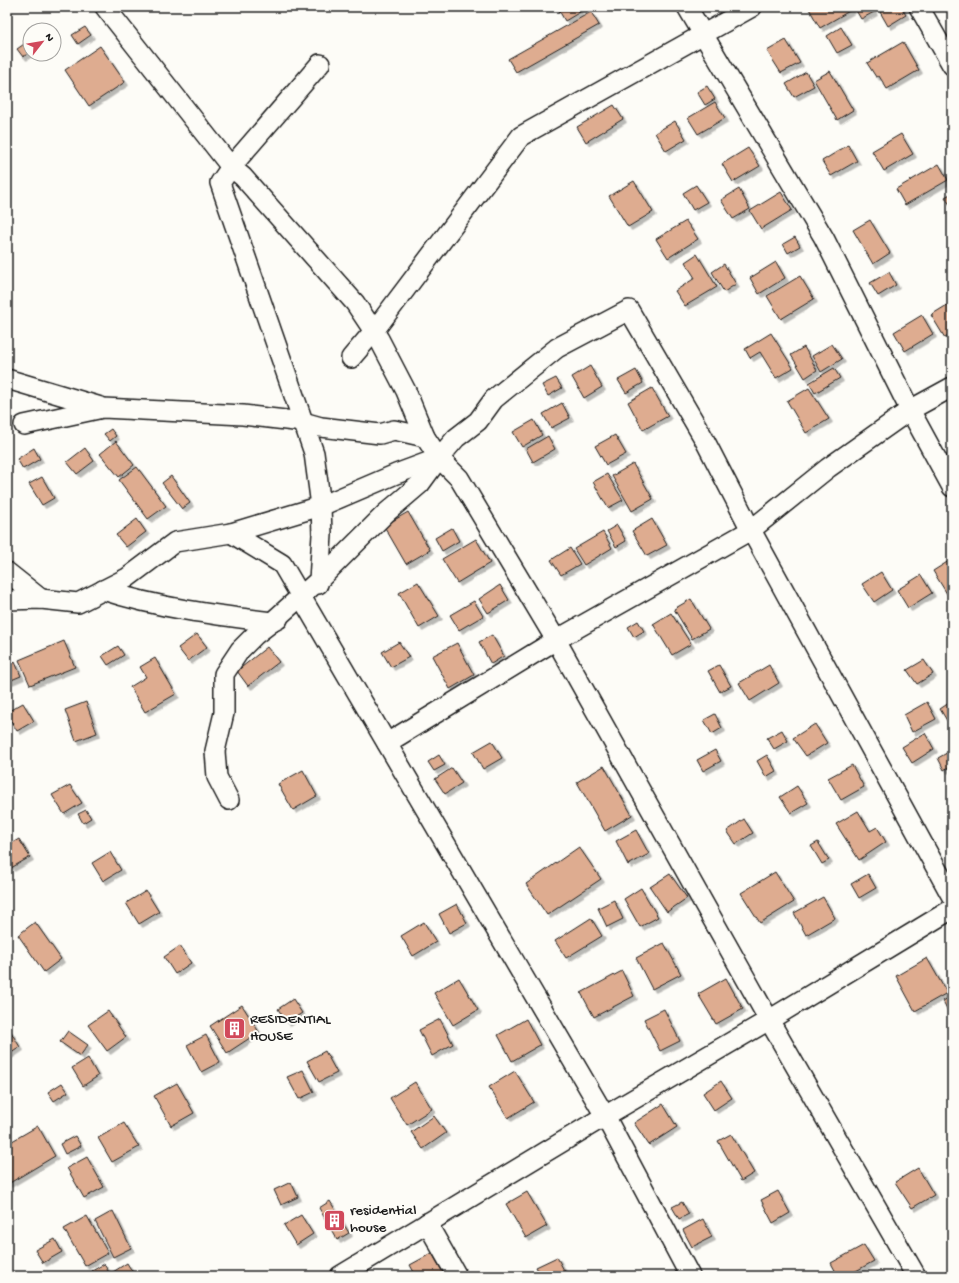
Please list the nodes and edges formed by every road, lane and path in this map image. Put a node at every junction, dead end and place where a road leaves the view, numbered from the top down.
1 (105, 7) edge
2 (687, 7) edge
3 (752, 7) edge
4 (919, 7) edge
5 (702, 35) junction
6 (320, 64) dead end
7 (952, 65) edge
8 (231, 167) junction
9 (374, 331) junction
10 (351, 358) dead end
11 (7, 379) edge
12 (952, 387) edge
13 (103, 408) junction
14 (910, 410) junction
15 (303, 422) junction
16 (24, 425) dead end
17 (425, 437) junction
18 (439, 458) junction
19 (952, 487) edge
20 (322, 506) junction
21 (751, 530) junction
22 (231, 533) junction
23 (7, 572) edge
24 (318, 580) junction
25 (103, 590) junction
26 (301, 596) junction
27 (41, 599) junction
28 (7, 600) edge
29 (272, 622) junction
30 (319, 627) junction
31 (556, 640) junction
32 (387, 743) junction
33 (229, 800) dead end
34 (952, 897) edge
35 (952, 909) edge
36 (769, 1020) junction
37 (605, 1116) junction
38 (427, 1224) junction
39 (340, 1276) edge
40 (457, 1276) edge
41 (690, 1276) edge
42 (916, 1276) edge

1 - 8 street
2 - 5 street
3 - 5 street
4 - 7 street
5 - 9 street
5 - 14 street
6 - 8 street
8 - 9 street
8 - 15 street
9 - 10 street
9 - 17 street
11 - 13 street
12 - 14 street
13 - 15 street
13 - 16 street
14 - 19 street
14 - 21 street
15 - 17 street
15 - 20 street
17 - 18 street
18 - 20 street
18 - 21 street
18 - 24 street
18 - 31 street
20 - 22 street
20 - 24 street
21 - 31 street
21 - 34 street
22 - 25 street
22 - 26 street
23 - 27 street
24 - 26 street
24 - 30 street
25 - 27 street
25 - 29 street
26 - 29 street
26 - 30 street
27 - 28 street
29 - 30 street
29 - 33 street
30 - 32 street
31 - 32 street
31 - 36 street
32 - 37 street
35 - 36 street
36 - 37 street
36 - 42 street
37 - 38 street
37 - 41 street
38 - 39 street
38 - 40 street

